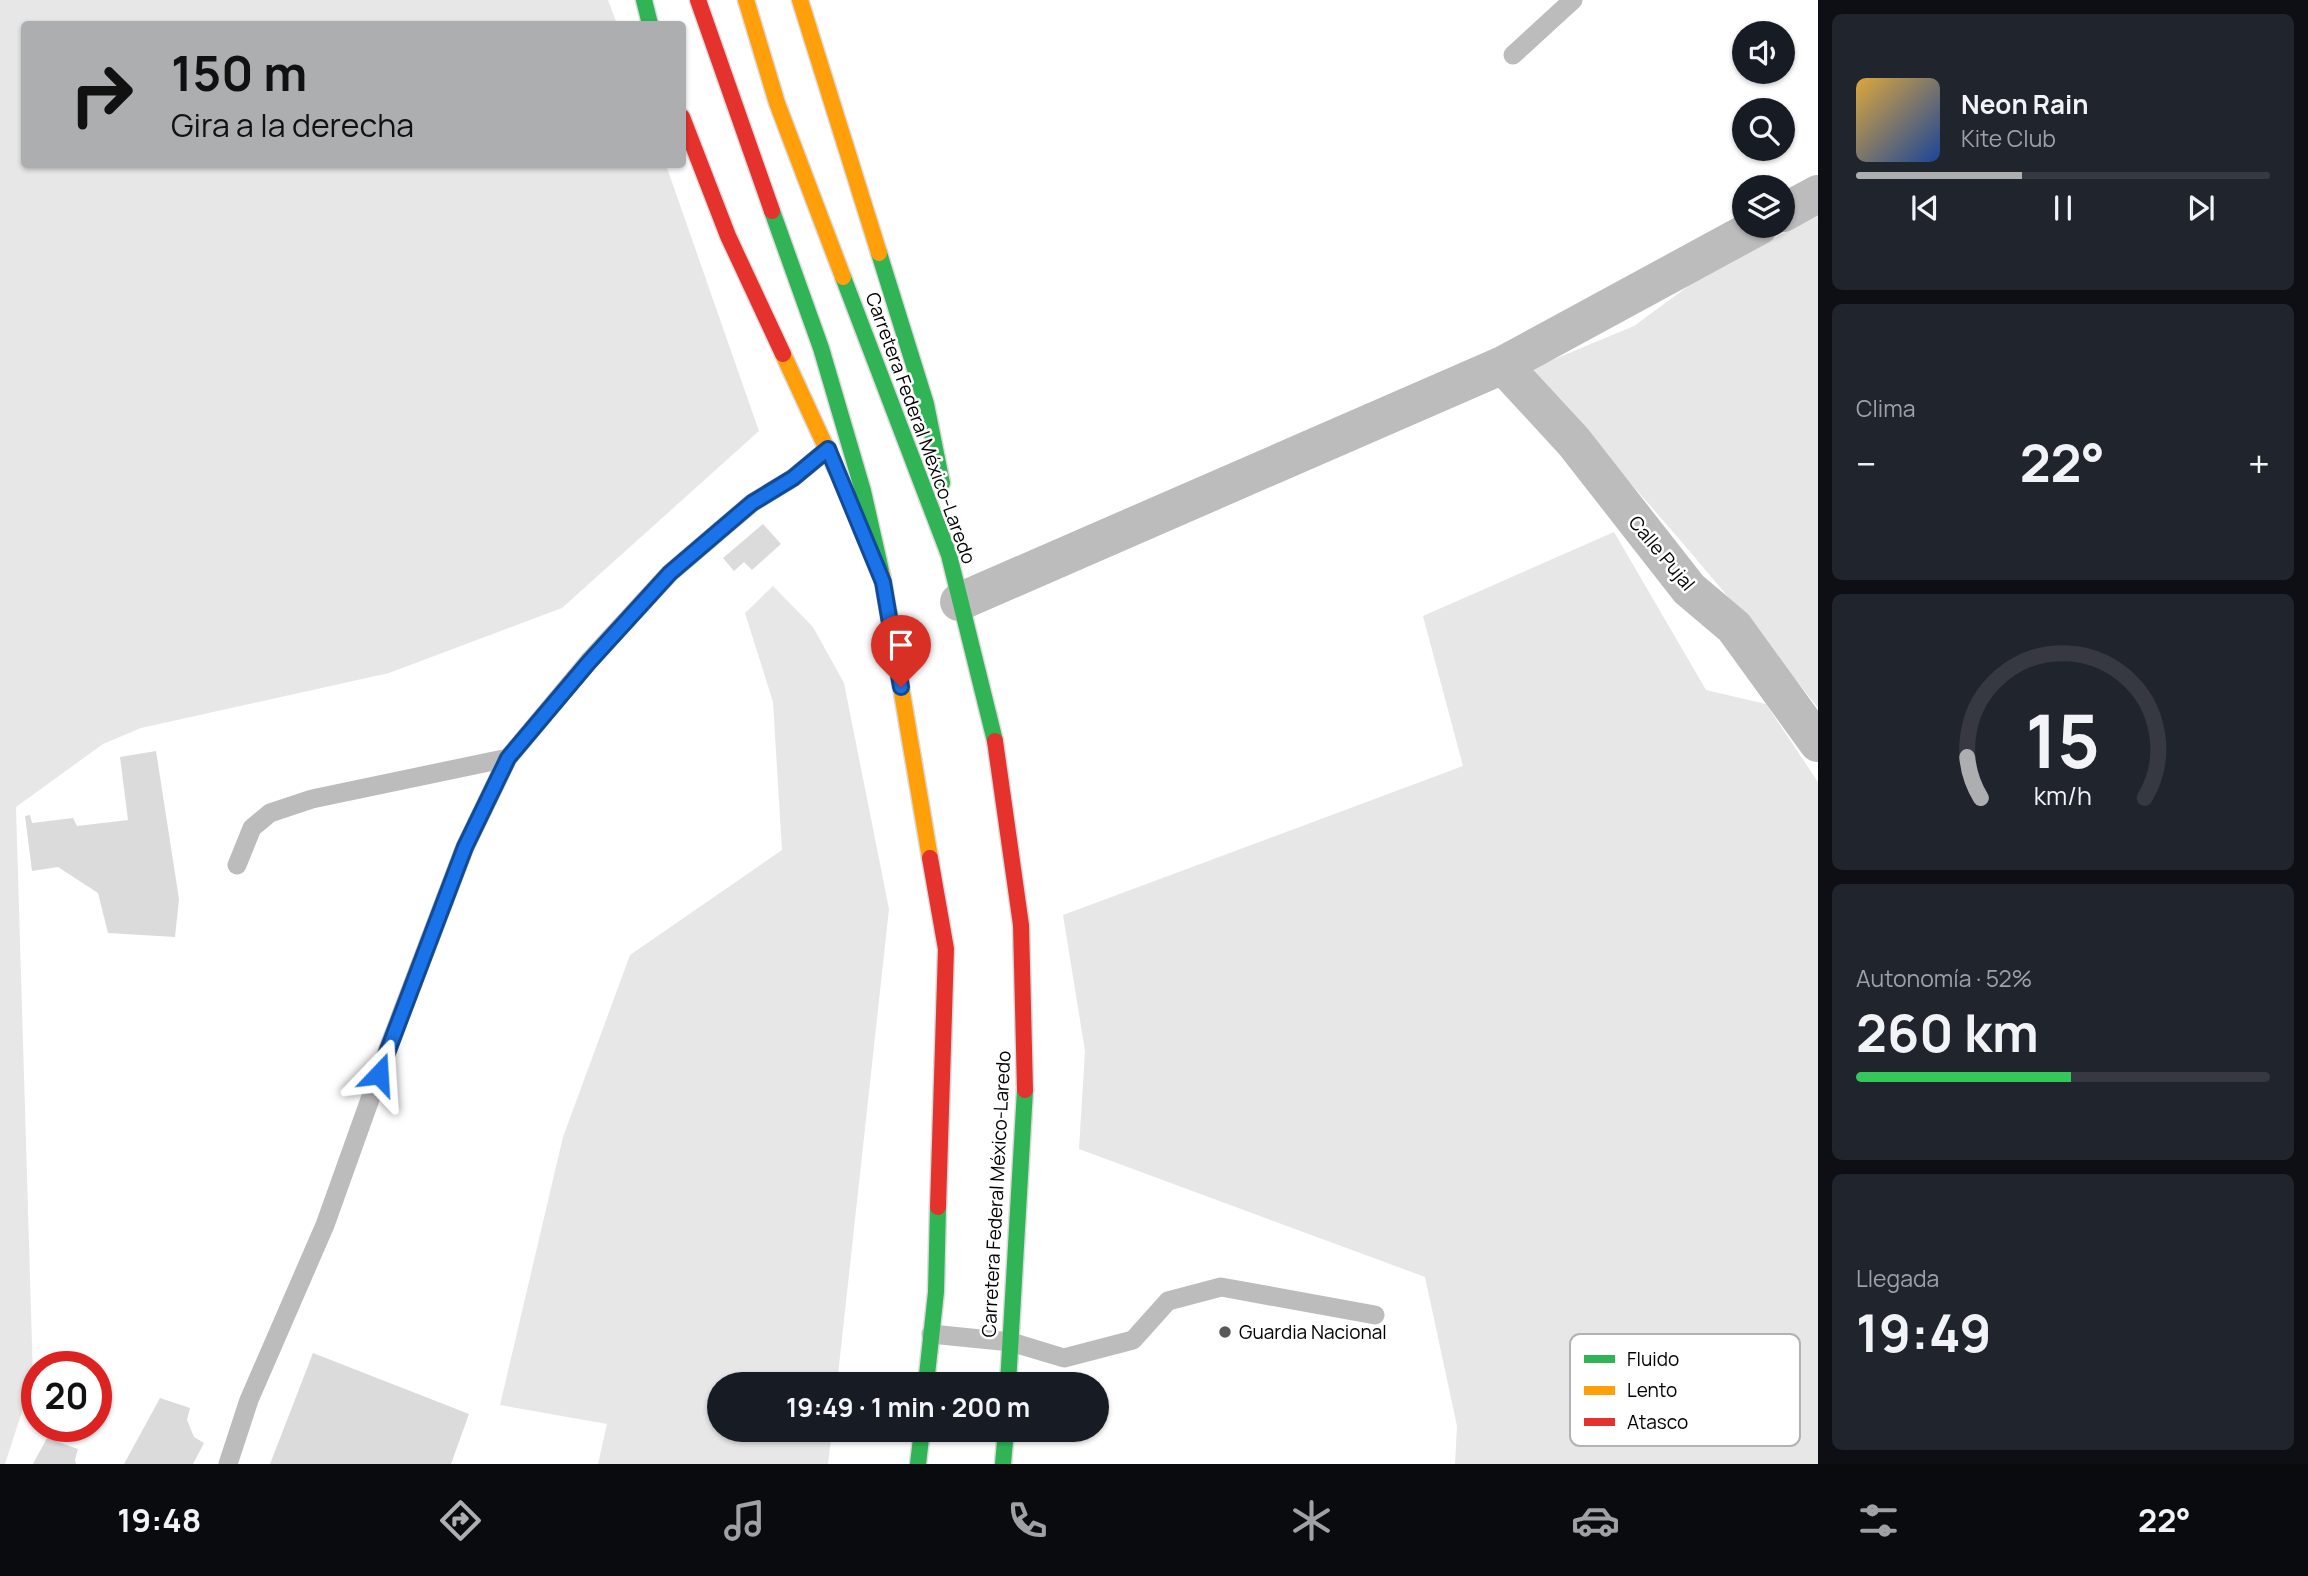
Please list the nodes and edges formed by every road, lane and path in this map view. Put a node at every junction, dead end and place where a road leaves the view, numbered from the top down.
1 (644, 0) edge
2 (698, 0) edge
3 (746, 0) edge
4 (800, 0) edge
5 (1573, 0) edge
6 (649, 21) edge
7 (1513, 55) dead end
8 (686, 127) edge
9 (1818, 194) edge
10 (1795, 206) edge
11 (1737, 238) edge
12 (1503, 365) junction
13 (828, 449) junction
14 (949, 555) junction
15 (883, 582) junction
16 (959, 602) junction
17 (1818, 743) edge
18 (508, 758) junction
19 (237, 865) dead end
20 (1374, 1315) dead end
21 (931, 1334) junction
22 (1011, 1342) junction
23 (927, 1372) edge
24 (1009, 1372) edge
25 (921, 1442) edge
26 (1005, 1442) edge
27 (228, 1464) edge
28 (918, 1464) edge
29 (1003, 1464) edge

1 - 6 main road
2 - 15 main road
3 - 14 main road, Carretera Federal México-Laredo
4 - 14 main road
5 - 7 lane
8 - 13 main road
9 - 10 street
11 - 12 street
12 - 16 street
12 - 17 street, Calle Pujal
13 - 15 main road
13 - 18 lane
14 - 16 main road, Carretera Federal México-Laredo
15 - 21 main road
16 - 22 main road, Carretera Federal México-Laredo
18 - 19 lane
18 - 27 lane
20 - 22 lane
21 - 22 lane
21 - 23 main road
22 - 24 main road, Carretera Federal México-Laredo
25 - 28 main road
26 - 29 main road

